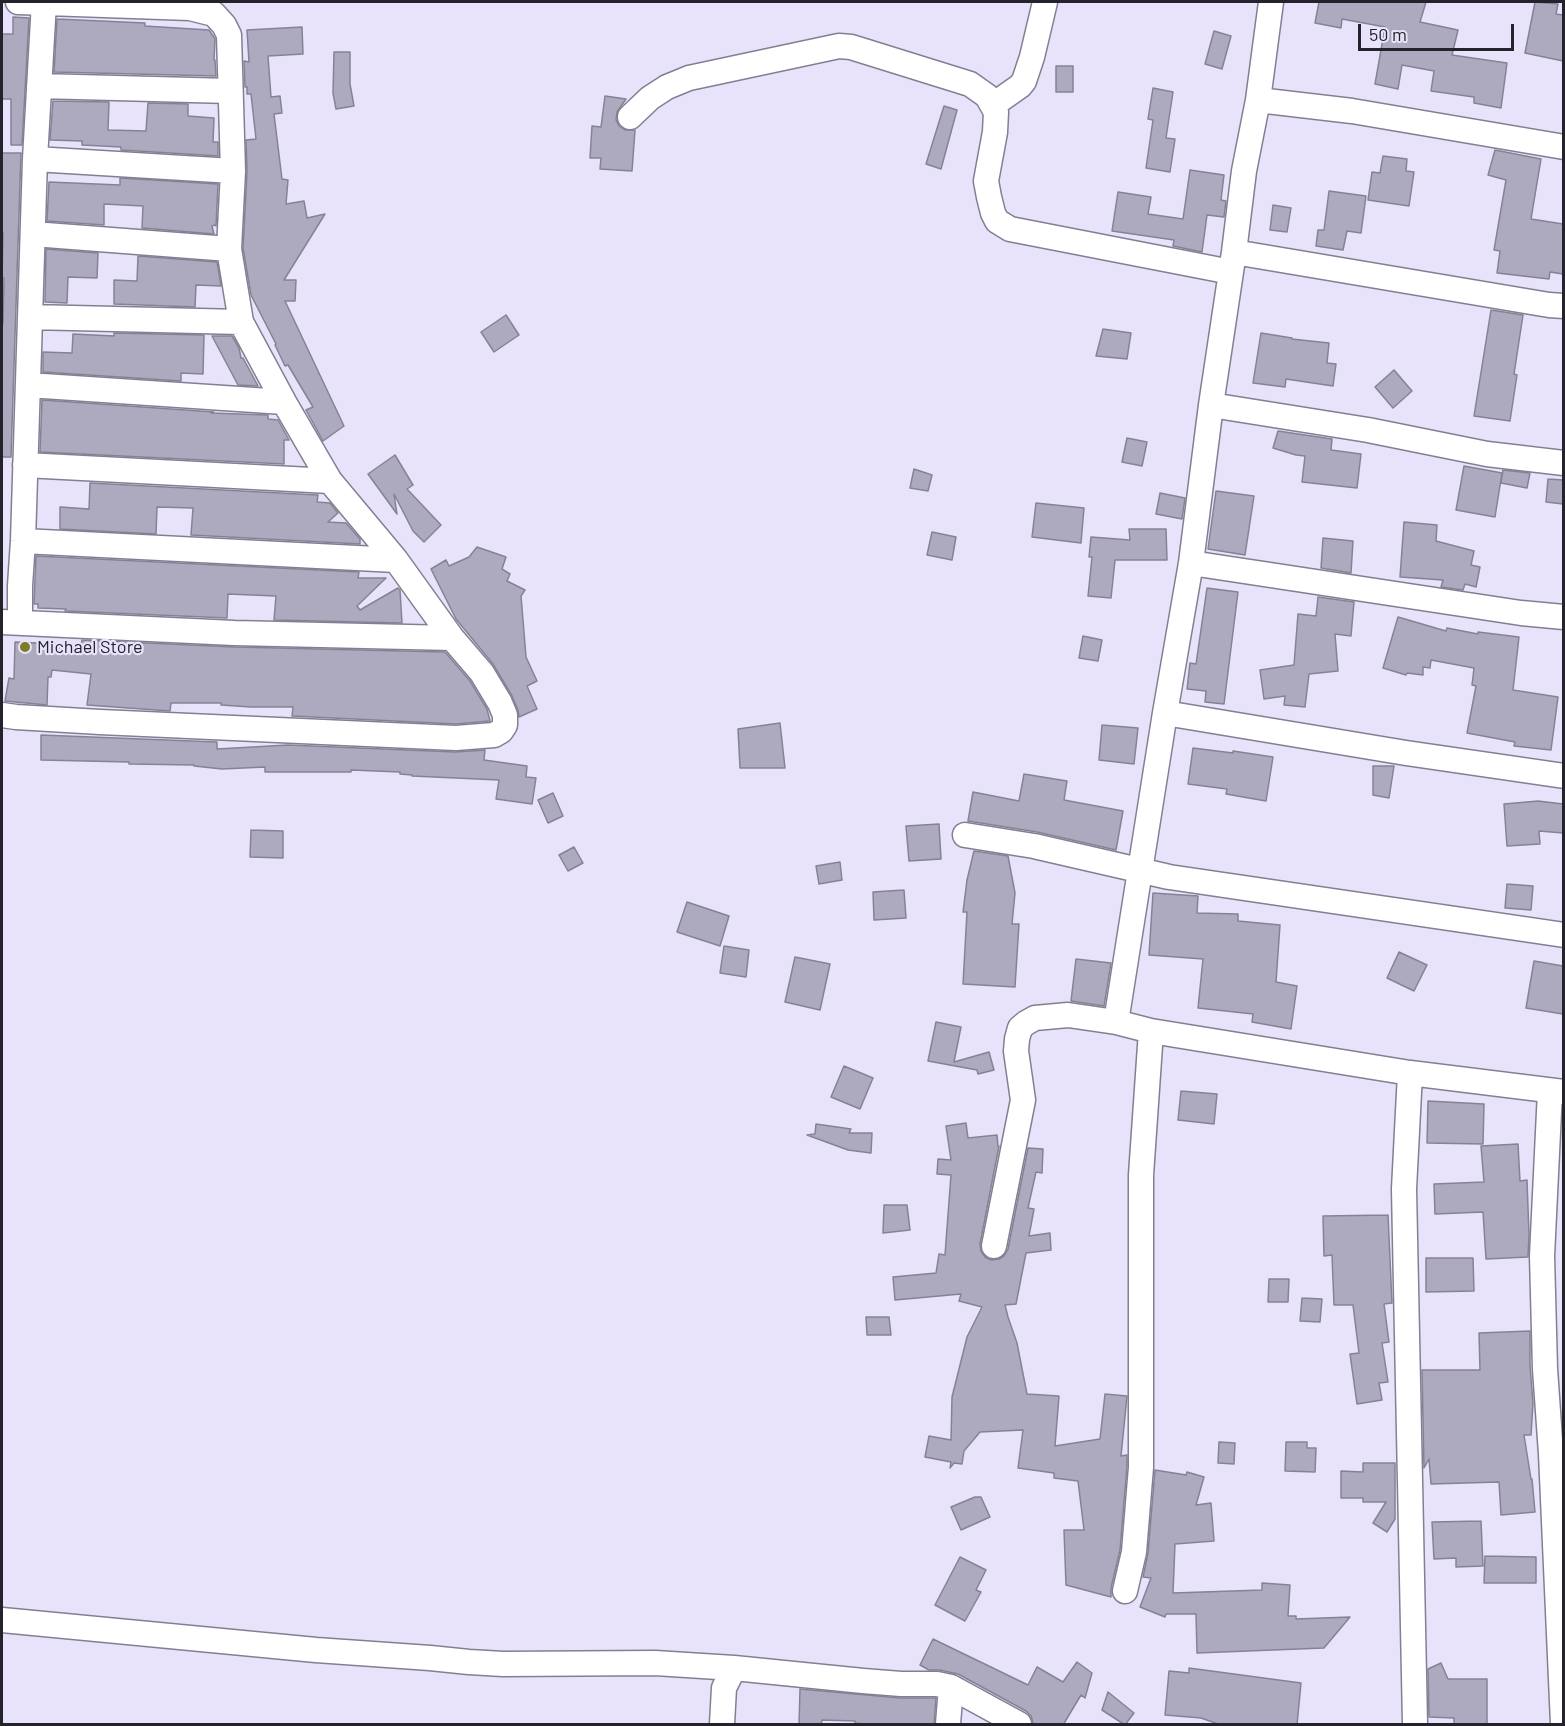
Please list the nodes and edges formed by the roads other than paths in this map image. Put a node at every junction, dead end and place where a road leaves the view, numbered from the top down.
1 (18, 2) edge
2 (44, 2) edge
3 (1045, 2) edge
4 (1271, 2) edge
5 (184, 5) edge
6 (39, 86) junction
7 (230, 91) junction
8 (1258, 100) junction
9 (993, 105) junction
10 (630, 117) dead end
11 (1563, 147) edge
12 (35, 159) junction
13 (233, 171) junction
14 (33, 234) junction
15 (229, 249) junction
16 (1233, 262) junction
17 (1563, 306) edge
18 (30, 317) junction
19 (241, 322) junction
20 (28, 385) junction
21 (284, 402) junction
22 (1211, 405) junction
23 (1563, 463) edge
24 (25, 465) junction
25 (330, 481) junction
26 (23, 541) junction
27 (396, 560) junction
28 (1191, 563) junction
29 (1563, 617) edge
30 (11, 622) edge
31 (452, 638) junction
32 (1165, 713) junction
33 (2, 715) edge
34 (1563, 776) edge
35 (965, 835) dead end
36 (1141, 871) junction
37 (1563, 935) edge
38 (1116, 1022) junction
39 (1151, 1031) junction
40 (1410, 1073) junction
41 (1557, 1091) edge
42 (994, 1246) dead end
43 (1125, 1591) dead end
44 (2, 1620) edge
45 (734, 1668) junction
46 (951, 1687) junction
47 (722, 1725) edge
48 (948, 1725) edge
49 (1019, 1725) edge
50 (1414, 1725) edge
51 (1563, 1725) edge

1 - 2 street
2 - 5 street
2 - 6 street
3 - 9 street
4 - 8 street
5 - 7 street
6 - 7 street
6 - 12 street
7 - 13 street
8 - 11 street
8 - 16 street
9 - 10 street
9 - 16 street
12 - 13 street
12 - 14 street
13 - 15 street
14 - 15 street
14 - 18 street
15 - 19 street
16 - 17 street
16 - 22 street
18 - 19 street
18 - 20 street
19 - 21 street
20 - 21 street
20 - 24 street
21 - 25 street
22 - 23 street
22 - 28 street
24 - 25 street
24 - 26 street
25 - 27 street
26 - 27 street
26 - 30 street
27 - 31 street
28 - 29 street
28 - 32 street
30 - 31 street
31 - 33 street
32 - 34 street
32 - 36 street
35 - 36 street
36 - 37 street
36 - 38 street
38 - 39 street
38 - 42 street
39 - 40 street
39 - 43 street
40 - 41 street
40 - 50 street
41 - 51 street
44 - 45 street
45 - 46 street
45 - 47 street
46 - 48 street
46 - 49 street

